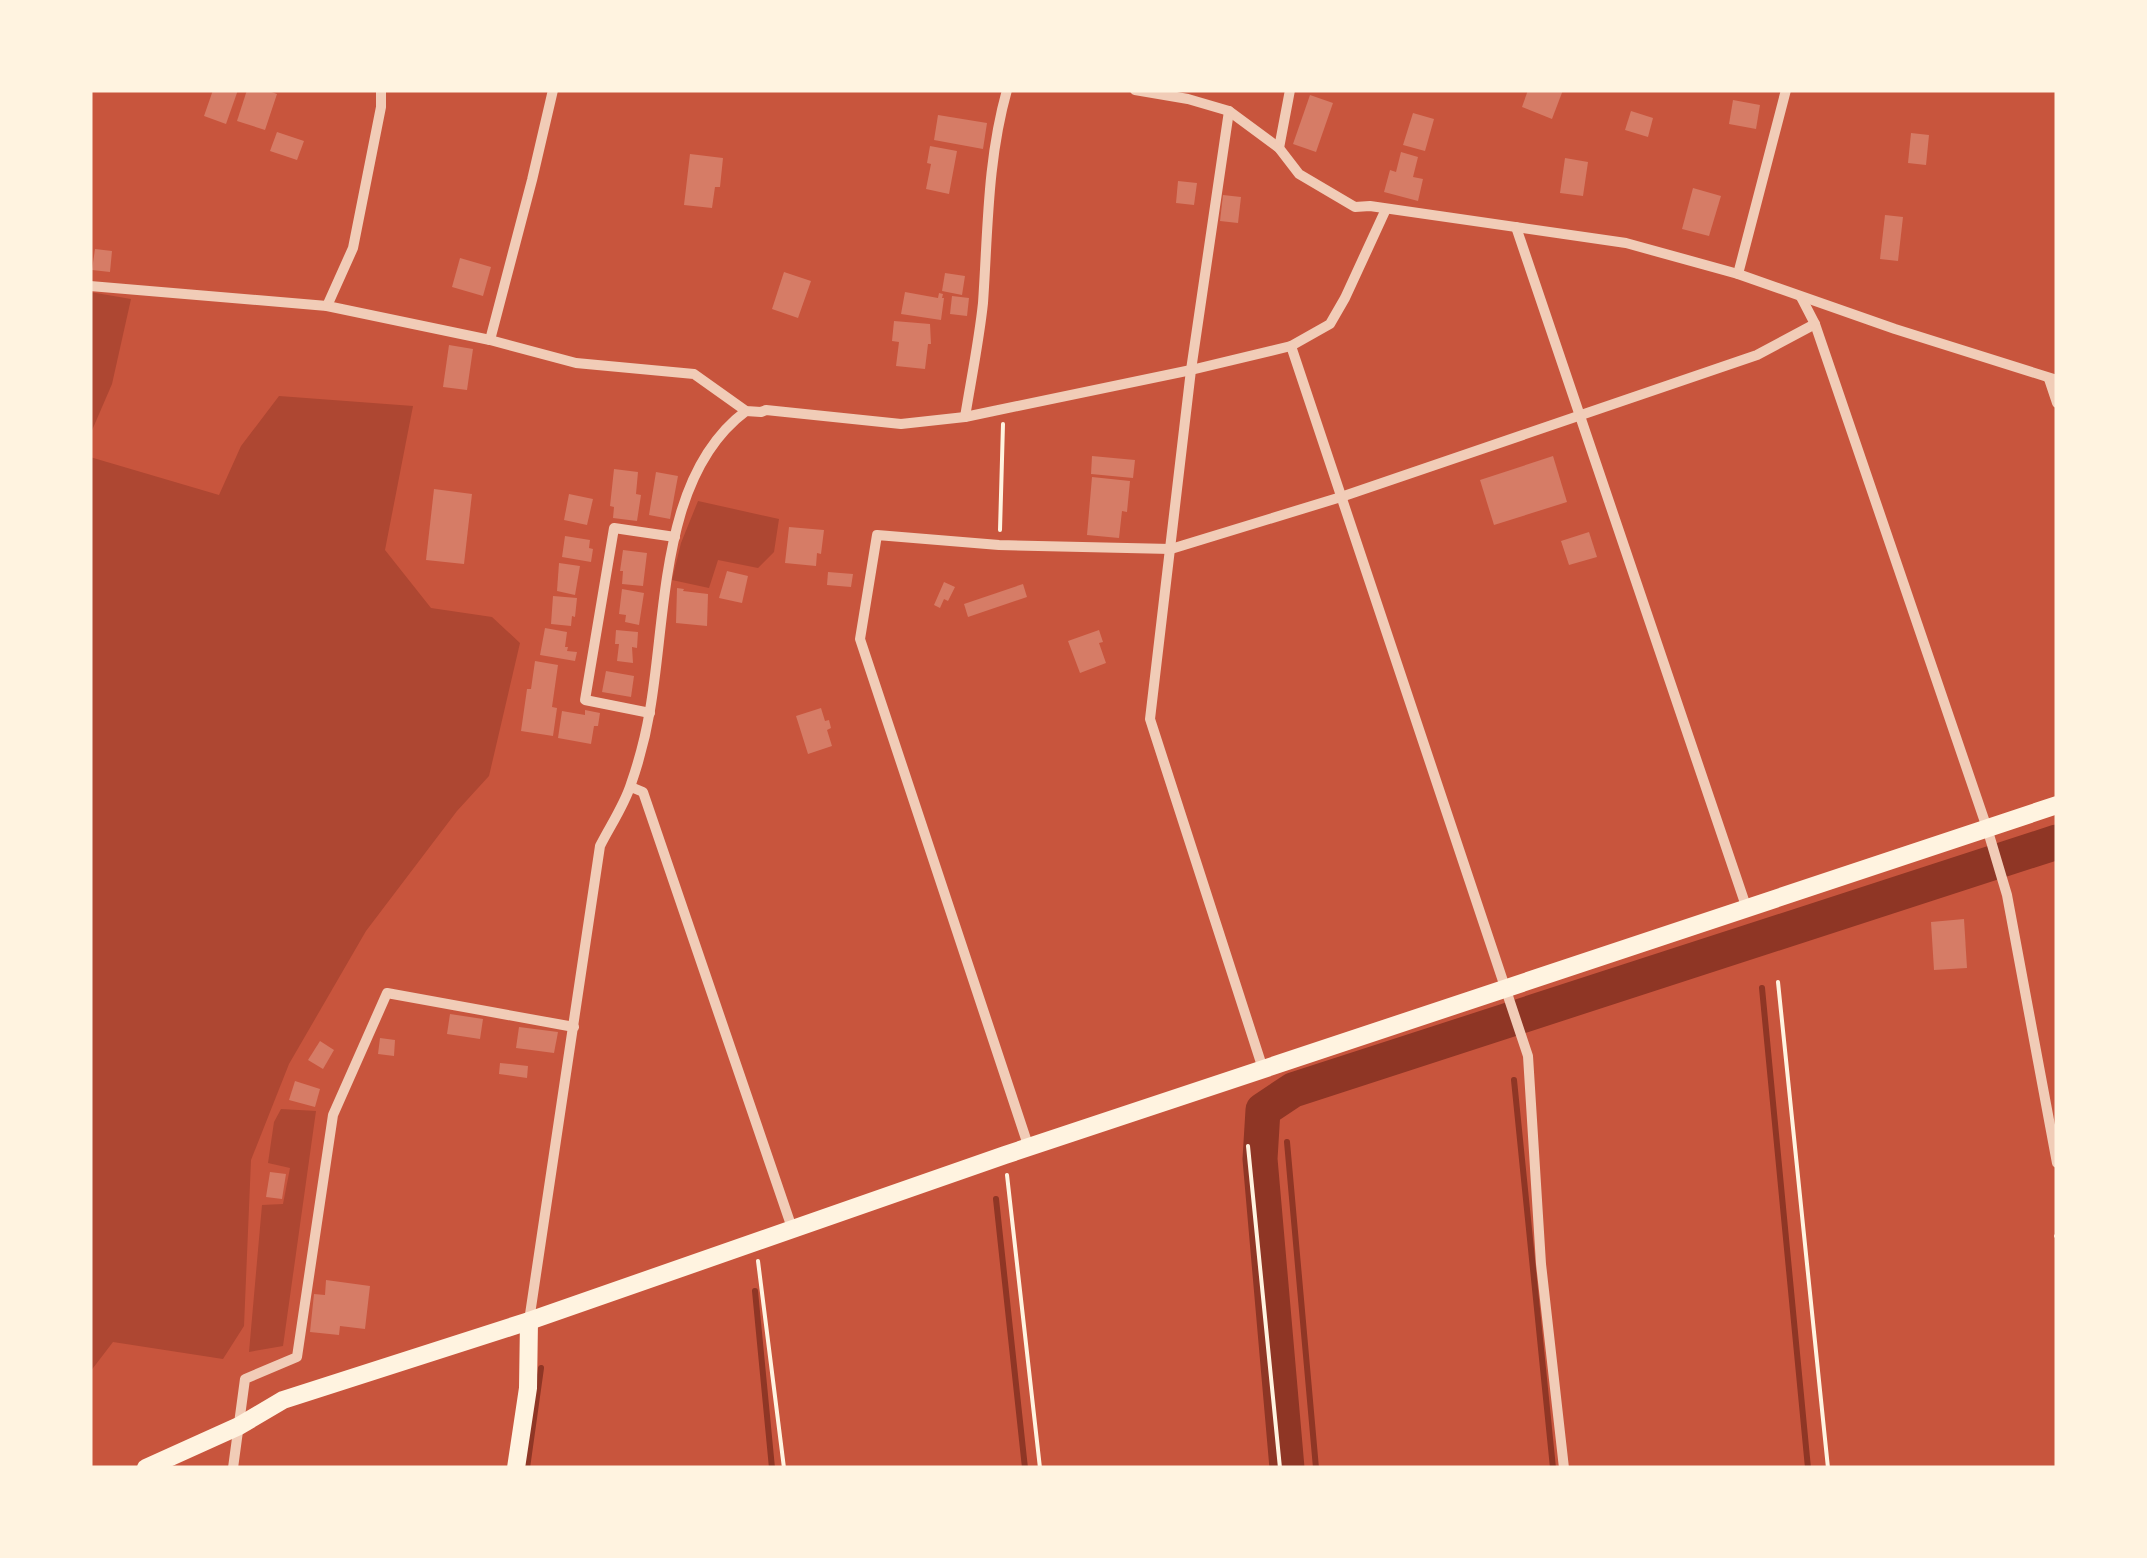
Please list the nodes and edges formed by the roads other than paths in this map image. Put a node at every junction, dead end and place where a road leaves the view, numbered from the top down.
1 (381, 90) edge
2 (553, 90) edge
3 (1007, 90) edge
4 (1135, 90) edge
5 (1290, 90) edge
6 (1786, 90) edge
7 (1230, 112) junction
8 (1279, 148) junction
9 (1386, 208) junction
10 (1516, 227) junction
11 (1738, 274) junction
12 (90, 286) edge
13 (1801, 297) junction
14 (328, 306) junction
15 (1815, 324) junction
16 (490, 340) junction
17 (1290, 346) junction
18 (1191, 370) junction
19 (2053, 379) edge
20 (2057, 402) edge
21 (746, 411) junction
22 (1581, 414) junction
23 (966, 417) junction
24 (1341, 497) junction
25 (675, 538) junction
26 (1172, 550) junction
27 (650, 713) junction
28 (631, 788) junction
29 (2057, 805) edge
30 (1987, 828) junction
31 (1747, 910) junction
32 (1508, 998) junction
33 (574, 1028) junction
34 (1263, 1069) junction
35 (1028, 1148) junction
36 (2057, 1163) edge
37 (792, 1228) junction
38 (529, 1320) junction
39 (239, 1426) junction
40 (146, 1468) edge
41 (234, 1468) edge
42 (516, 1468) edge
43 (1564, 1468) edge

1 - 14 street
2 - 16 street
3 - 23 street
4 - 7 street
5 - 8 street
6 - 11 street
7 - 8 street
7 - 18 street
8 - 9 street
9 - 10 street
9 - 17 street
10 - 11 street
10 - 22 street
11 - 13 street
12 - 14 street
13 - 15 street
13 - 19 street
14 - 16 street
15 - 22 street
15 - 30 street
16 - 21 street
17 - 18 street
17 - 24 street
18 - 23 street
18 - 26 street
19 - 20 street
21 - 23 street
21 - 25 street
22 - 24 street
22 - 31 street
24 - 26 street
24 - 32 street
25 - 27 street
25 - 27 street
26 - 34 street
26 - 35 street
27 - 28 street
28 - 33 street
28 - 37 street
29 - 30 main road
30 - 31 main road
30 - 36 street
31 - 32 main road
32 - 34 main road
32 - 43 street
33 - 38 street
33 - 39 street
34 - 35 main road
35 - 37 main road
37 - 38 main road
38 - 39 main road
38 - 42 main road
39 - 40 main road
39 - 41 street

